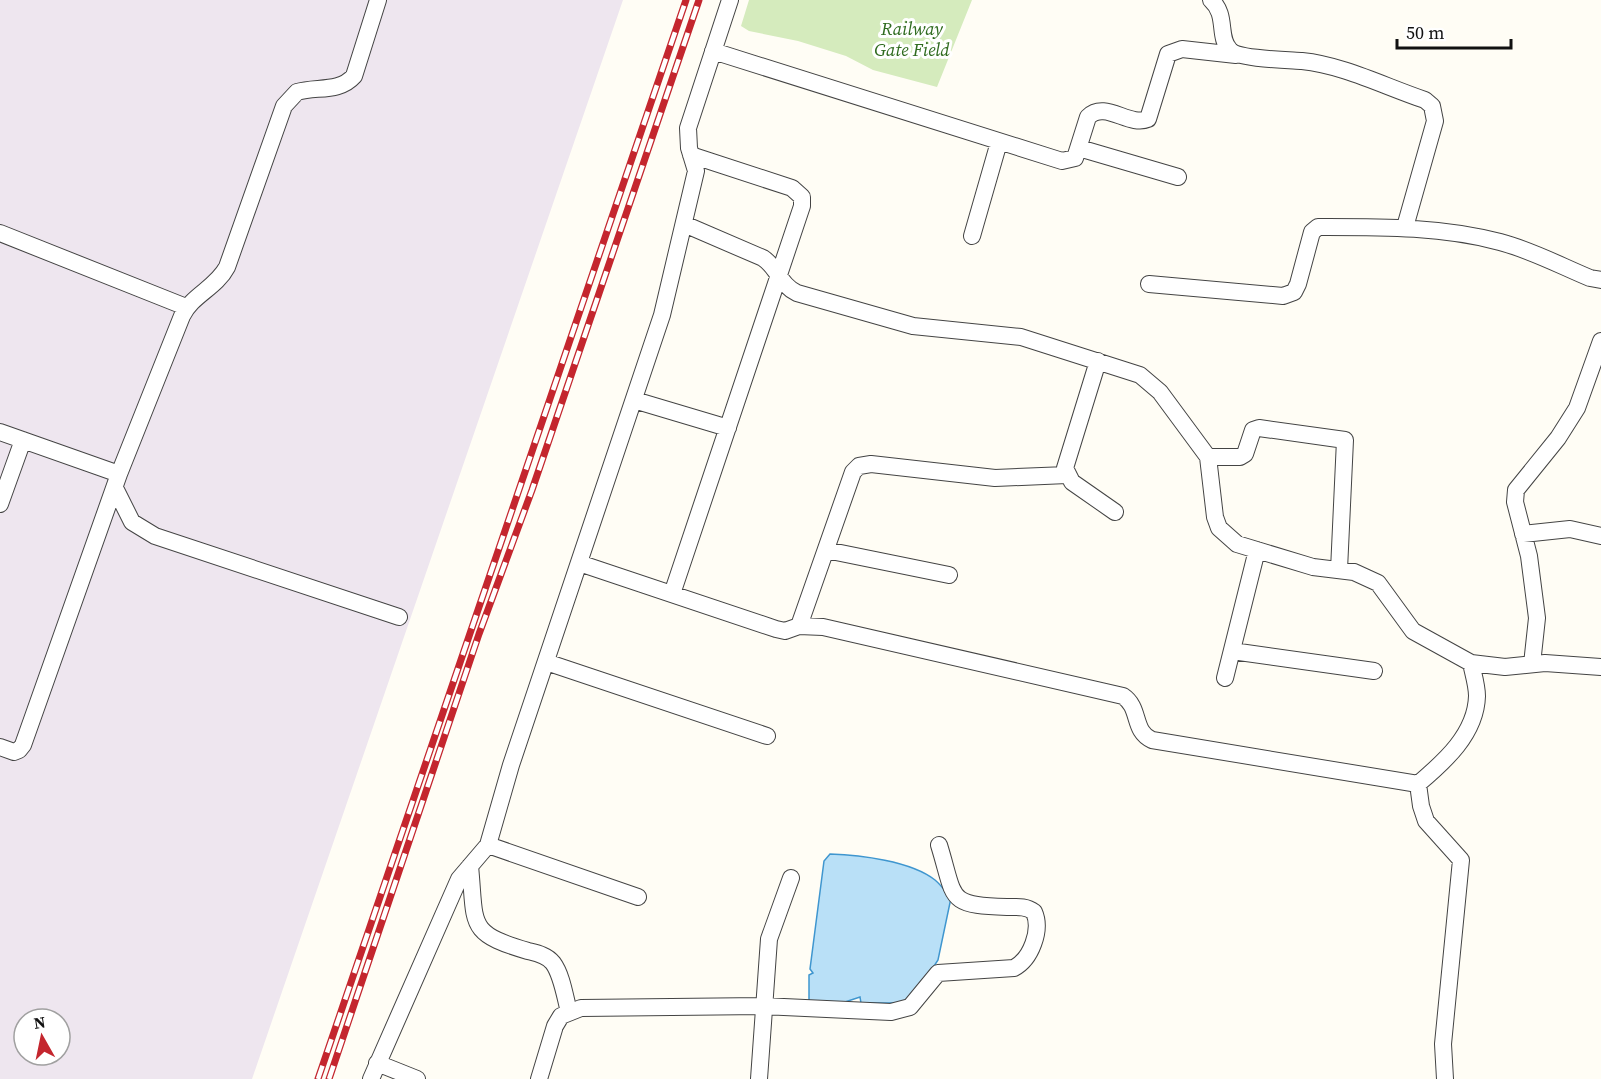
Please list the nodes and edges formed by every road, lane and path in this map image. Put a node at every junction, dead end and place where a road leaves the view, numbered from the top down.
1 (378, 0) edge
2 (730, 0) edge
3 (1210, 0) edge
4 (713, 51) junction
5 (1236, 55) junction
6 (999, 142) junction
7 (1079, 148) junction
8 (691, 155) junction
9 (1178, 177) dead end
10 (684, 224) junction
11 (1405, 227) junction
12 (0, 233) edge
13 (972, 236) dead end
14 (779, 277) junction
15 (1601, 280) edge
16 (1149, 284) dead end
17 (186, 307) junction
18 (1601, 343) edge
19 (1098, 361) junction
20 (634, 400) junction
21 (728, 428) junction
22 (0, 432) edge
23 (23, 440) junction
24 (1208, 457) junction
25 (1067, 475) junction
26 (117, 481) junction
27 (0, 504) edge
28 (1114, 512) dead end
29 (1523, 534) junction
30 (1601, 536) edge
31 (826, 550) junction
32 (1257, 550) junction
33 (579, 562) junction
34 (1339, 570) junction
35 (949, 575) dead end
36 (672, 594) junction
37 (399, 617) dead end
38 (799, 626) junction
39 (1232, 651) junction
40 (546, 662) junction
41 (1471, 663) junction
42 (1532, 664) junction
43 (1601, 667) edge
44 (1374, 671) dead end
45 (1225, 678) dead end
46 (767, 736) dead end
47 (0, 747) edge
48 (1418, 784) junction
49 (488, 845) junction
50 (939, 845) dead end
51 (470, 866) junction
52 (791, 878) dead end
53 (638, 897) dead end
54 (762, 1006) junction
55 (569, 1012) junction
56 (377, 1063) junction
57 (371, 1079) edge
58 (417, 1079) edge
59 (539, 1079) edge
60 (759, 1079) edge
61 (1445, 1079) edge

1 - 17 street
2 - 4 street
3 - 5 street
4 - 6 street
4 - 8 street
5 - 7 street
5 - 11 street
6 - 7 street
6 - 13 street
7 - 9 street
8 - 10 street
8 - 14 street
10 - 14 street
10 - 20 street
11 - 15 street
11 - 16 street
12 - 17 street
14 - 19 street
14 - 21 street
17 - 26 street
18 - 29 street
19 - 24 street
19 - 25 street
20 - 21 street
20 - 33 street
21 - 36 street
22 - 23 street
23 - 26 street
23 - 27 street
24 - 32 street
24 - 34 street
25 - 28 street
25 - 31 street
26 - 37 street
26 - 47 street
29 - 30 street
29 - 42 street
31 - 35 street
31 - 38 street
32 - 34 street
32 - 39 street
33 - 36 street
33 - 40 street
34 - 41 street
36 - 38 street
38 - 48 street
39 - 44 street
39 - 45 street
40 - 46 street
40 - 49 street
41 - 42 street
41 - 48 street
42 - 43 street
48 - 61 street
49 - 51 street
49 - 53 street
50 - 54 street
51 - 55 street
51 - 56 street
52 - 54 street
54 - 55 street
54 - 60 street
55 - 59 street
56 - 57 street
56 - 58 street

